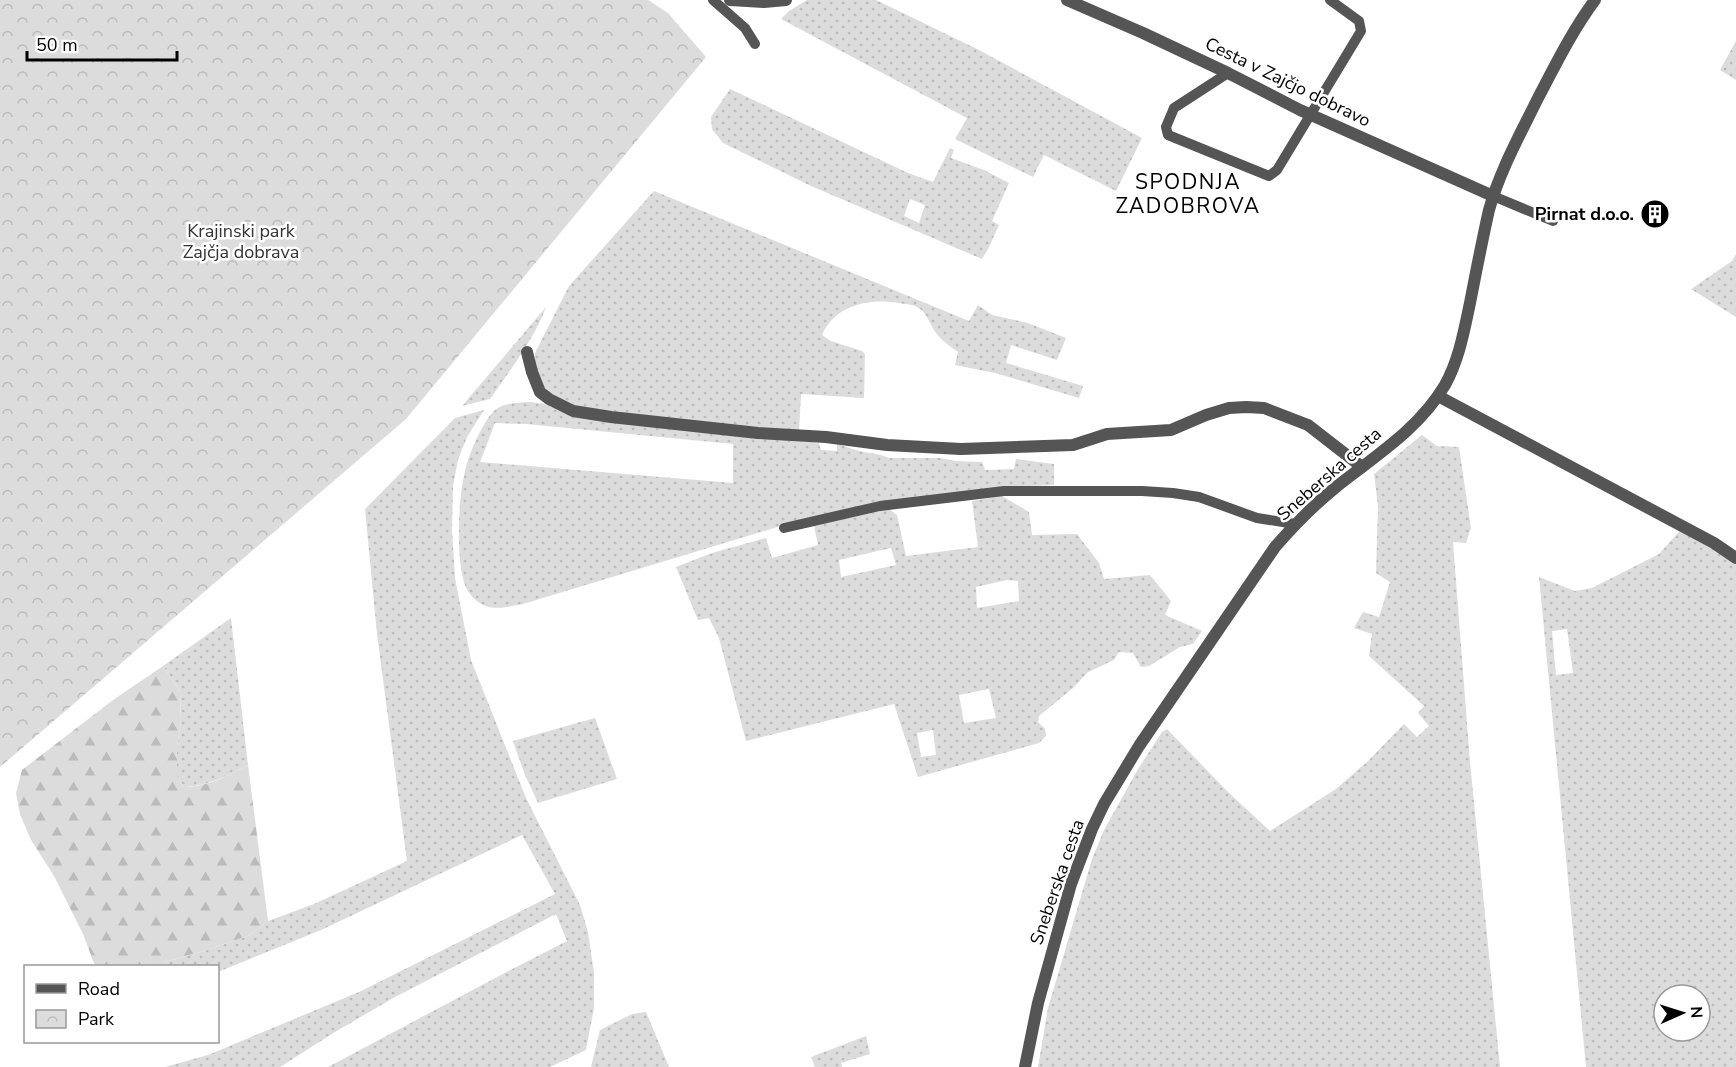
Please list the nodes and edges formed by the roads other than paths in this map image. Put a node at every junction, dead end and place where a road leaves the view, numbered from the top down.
1 (713, 0) edge
2 (730, 0) edge
3 (786, 0) edge
4 (1067, 0) edge
5 (1330, 0) edge
6 (1595, 0) edge
7 (755, 44) dead end
8 (1228, 74) junction
9 (1310, 115) junction
10 (1493, 196) junction
11 (1553, 221) dead end
12 (526, 352) dead end
13 (1438, 396) junction
14 (1362, 467) junction
15 (1295, 524) junction
16 (784, 528) dead end
17 (1736, 558) edge
18 (1025, 1067) edge

1 - 7 lane
2 - 3 street
4 - 8 street, Cesta v Zajčjo dobravo
5 - 9 lane
6 - 10 street, Sneberska cesta
8 - 9 street, Cesta v Zajčjo dobravo
8 - 9 lane
9 - 10 street, Cesta v Zajčjo dobravo
10 - 11 lane
10 - 13 street, Sneberska cesta
12 - 14 street
13 - 14 street, Sneberska cesta
13 - 17 street
14 - 15 street, Sneberska cesta
15 - 16 lane
15 - 18 street, Sneberska cesta

